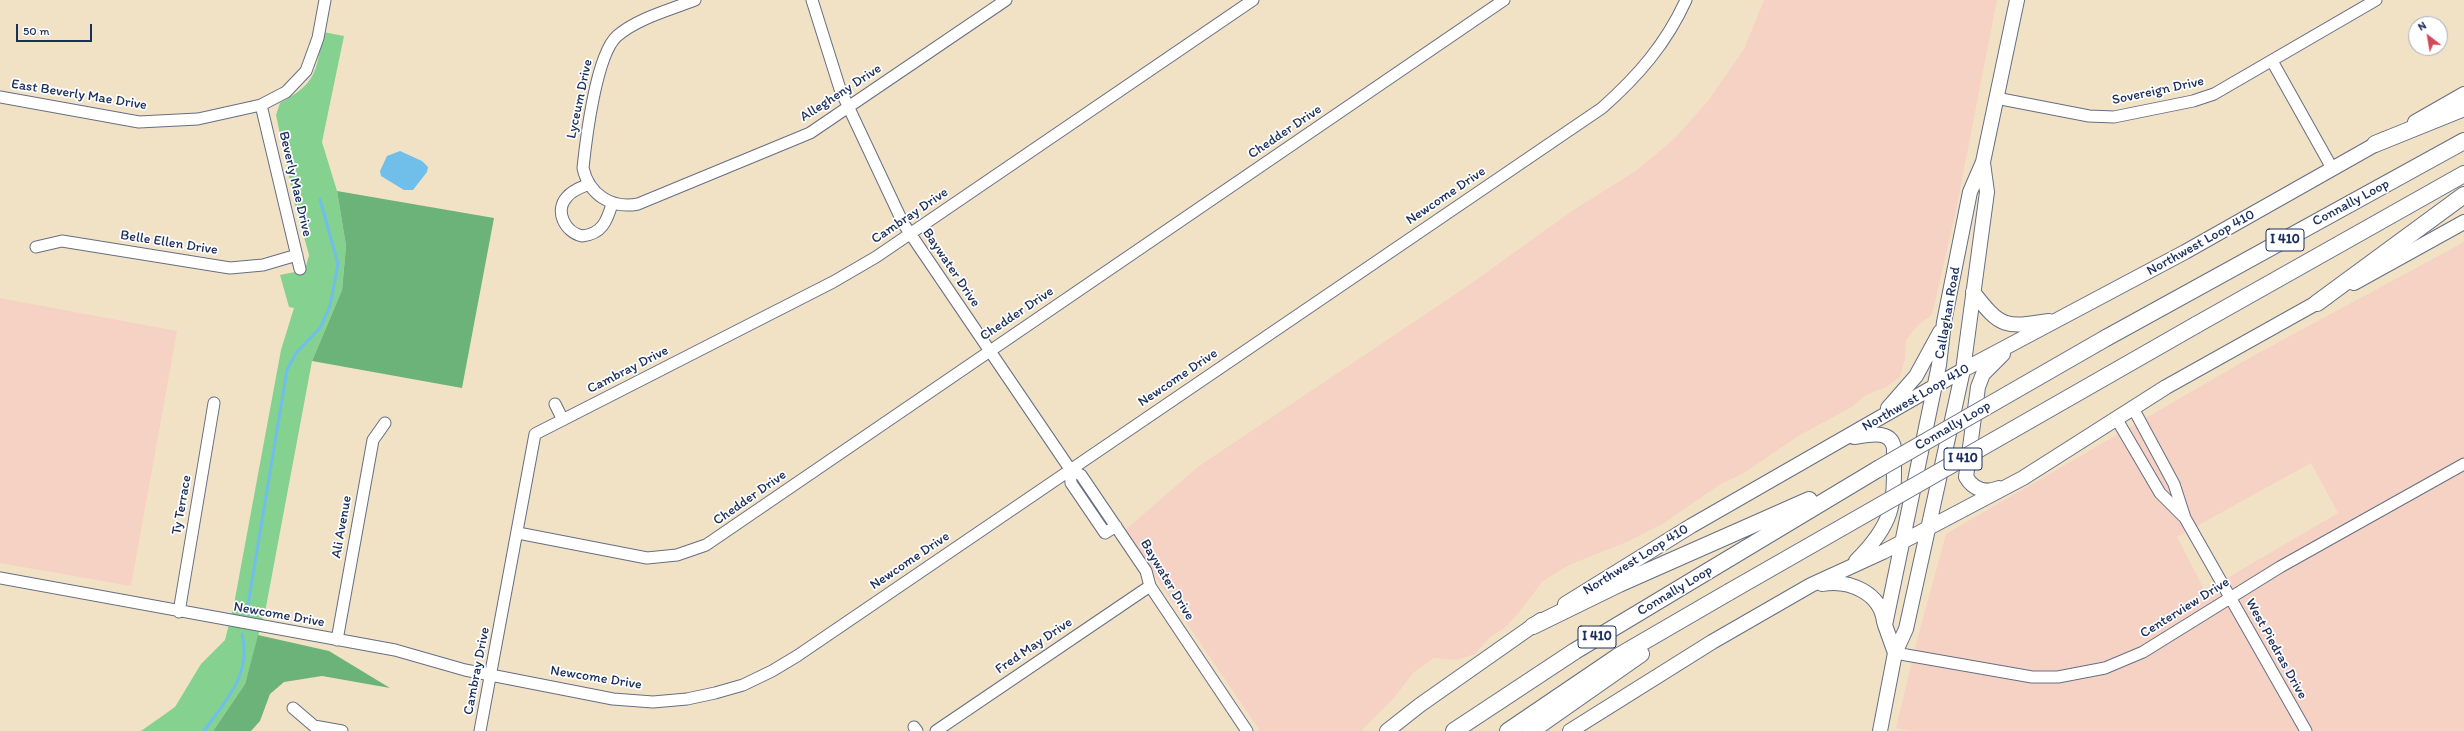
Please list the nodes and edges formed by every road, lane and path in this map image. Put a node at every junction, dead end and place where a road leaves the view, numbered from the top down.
1 (325, 0) edge
2 (695, 0) edge
3 (812, 0) edge
4 (1006, 0) edge
5 (1253, 0) edge
6 (1504, 0) edge
7 (1686, 0) edge
8 (2017, 0) edge
9 (2376, 0) edge
10 (2272, 61) junction
11 (2464, 94) edge
12 (0, 97) edge
13 (1996, 98) junction
14 (261, 105) junction
15 (848, 108) junction
16 (2464, 108) edge
17 (2464, 141) edge
18 (2375, 144) junction
19 (1983, 162) junction
20 (2332, 168) junction
21 (2464, 174) edge
22 (589, 184) junction
23 (2464, 195) edge
24 (608, 202) junction
25 (2464, 222) edge
26 (910, 234) junction
27 (36, 247) dead end
28 (297, 255) junction
29 (300, 269) dead end
30 (1973, 292) junction
31 (2317, 303) junction
32 (2059, 320) junction
33 (1944, 322) junction
34 (2013, 344) junction
35 (990, 350) junction
36 (1963, 370) junction
37 (1935, 387) junction
38 (214, 403) dead end
39 (555, 404) dead end
40 (2133, 408) junction
41 (2116, 418) junction
42 (563, 420) junction
43 (385, 423) dead end
44 (1872, 423) junction
45 (1843, 439) junction
46 (2464, 464) edge
47 (1878, 469) junction
48 (1070, 470) junction
49 (2024, 478) junction
50 (1109, 516) junction
51 (2185, 518) junction
52 (1099, 523) junction
53 (1116, 526) junction
54 (1926, 530) junction
55 (518, 534) junction
56 (1901, 542) junction
57 (1849, 568) junction
58 (0, 578) edge
59 (1811, 585) junction
60 (1150, 586) junction
61 (1729, 592) junction
62 (2229, 597) junction
63 (179, 612) junction
64 (1885, 625) junction
65 (1532, 626) junction
66 (337, 640) junction
67 (1895, 653) junction
68 (491, 675) junction
69 (293, 708) dead end
70 (342, 731) edge
71 (480, 731) edge
72 (936, 731) edge
73 (1247, 731) edge
74 (1387, 731) edge
75 (1454, 731) edge
76 (1508, 731) edge
77 (1531, 731) edge
78 (1570, 731) edge
79 (1880, 731) edge
80 (2306, 731) edge

1 - 14 street, East Beverly Mae Drive
2 - 22 street, Lyceum Drive
3 - 15 street, Baywater Drive
4 - 15 street, Allegheny Drive
5 - 26 street, Cambray Drive
6 - 35 street, Chedder Drive
7 - 48 street, Newcome Drive
8 - 13 main road, Callaghan Road
9 - 10 street, Sovereign Drive
10 - 13 street, Sovereign Drive
10 - 20 street
11 - 18 main road, Northwest Loop 410
12 - 14 street, East Beverly Mae Drive
13 - 19 main road, Callaghan Road
14 - 28 street, Beverly Mae Drive
15 - 24 street, Allegheny Drive
15 - 26 street, Baywater Drive
16 - 18 highway
17 - 47 highway, Connally Loop / I 410, bridge
18 - 20 main road, Northwest Loop 410
19 - 30 main road, Callaghan Road
19 - 33 main road, Callaghan Road
20 - 32 main road, Northwest Loop 410
21 - 61 highway, Connally Loop / I 410, bridge
22 - 24 street, Lyceum Drive
22 - 24 street
23 - 31 highway
25 - 31 main road
26 - 35 street, Baywater Drive
26 - 42 street, Cambray Drive
27 - 28 street, Belle Ellen Drive
28 - 29 street, Beverly Mae Drive
30 - 32 main road
30 - 36 main road, Callaghan Road
31 - 40 main road
32 - 34 main road, Northwest Loop 410
33 - 37 main road, Callaghan Road
33 - 44 main road
34 - 36 main road, Northwest Loop 410
34 - 49 main road
35 - 48 street, Baywater Drive
35 - 55 street, Chedder Drive
36 - 37 main road, Northwest Loop 410
36 - 54 main road, Callaghan Road
37 - 44 main road, Northwest Loop 410
37 - 56 main road, Callaghan Road
38 - 63 street, Ty Terrace
39 - 42 street
40 - 41 main road
40 - 51 street, West Piedras Drive
41 - 49 main road
41 - 51 street, West Piedras Drive
42 - 55 street, Cambray Drive
43 - 66 street, Ali Avenue
44 - 45 main road, Northwest Loop 410
45 - 57 main road
45 - 65 main road, Northwest Loop 410
46 - 62 street, Centerview Drive
47 - 65 highway
47 - 75 highway, Connally Loop / I 410
48 - 50 street, Baywater Drive
48 - 52 street, Baywater Drive
48 - 68 street, Newcome Drive
49 - 54 main road
50 - 52 street
50 - 53 street, Baywater Drive
51 - 62 street, West Piedras Drive
52 - 53 street, Baywater Drive
53 - 60 street, Baywater Drive
54 - 56 main road
54 - 67 main road, Callaghan Road
55 - 68 street, Cambray Drive
56 - 57 main road
56 - 64 main road, Callaghan Road
57 - 59 main road
58 - 63 street, Newcome Drive
59 - 64 main road
59 - 78 main road
60 - 72 street, Fred May Drive
60 - 73 street, Baywater Drive
61 - 76 highway, Connally Loop / I 410
61 - 77 highway
62 - 67 street, Centerview Drive
62 - 80 street, West Piedras Drive
63 - 66 street, Newcome Drive
64 - 67 main road
65 - 74 main road, Northwest Loop 410
66 - 68 street, Newcome Drive
67 - 79 main road, Callaghan Road
68 - 71 street, Cambray Drive
69 - 70 street

